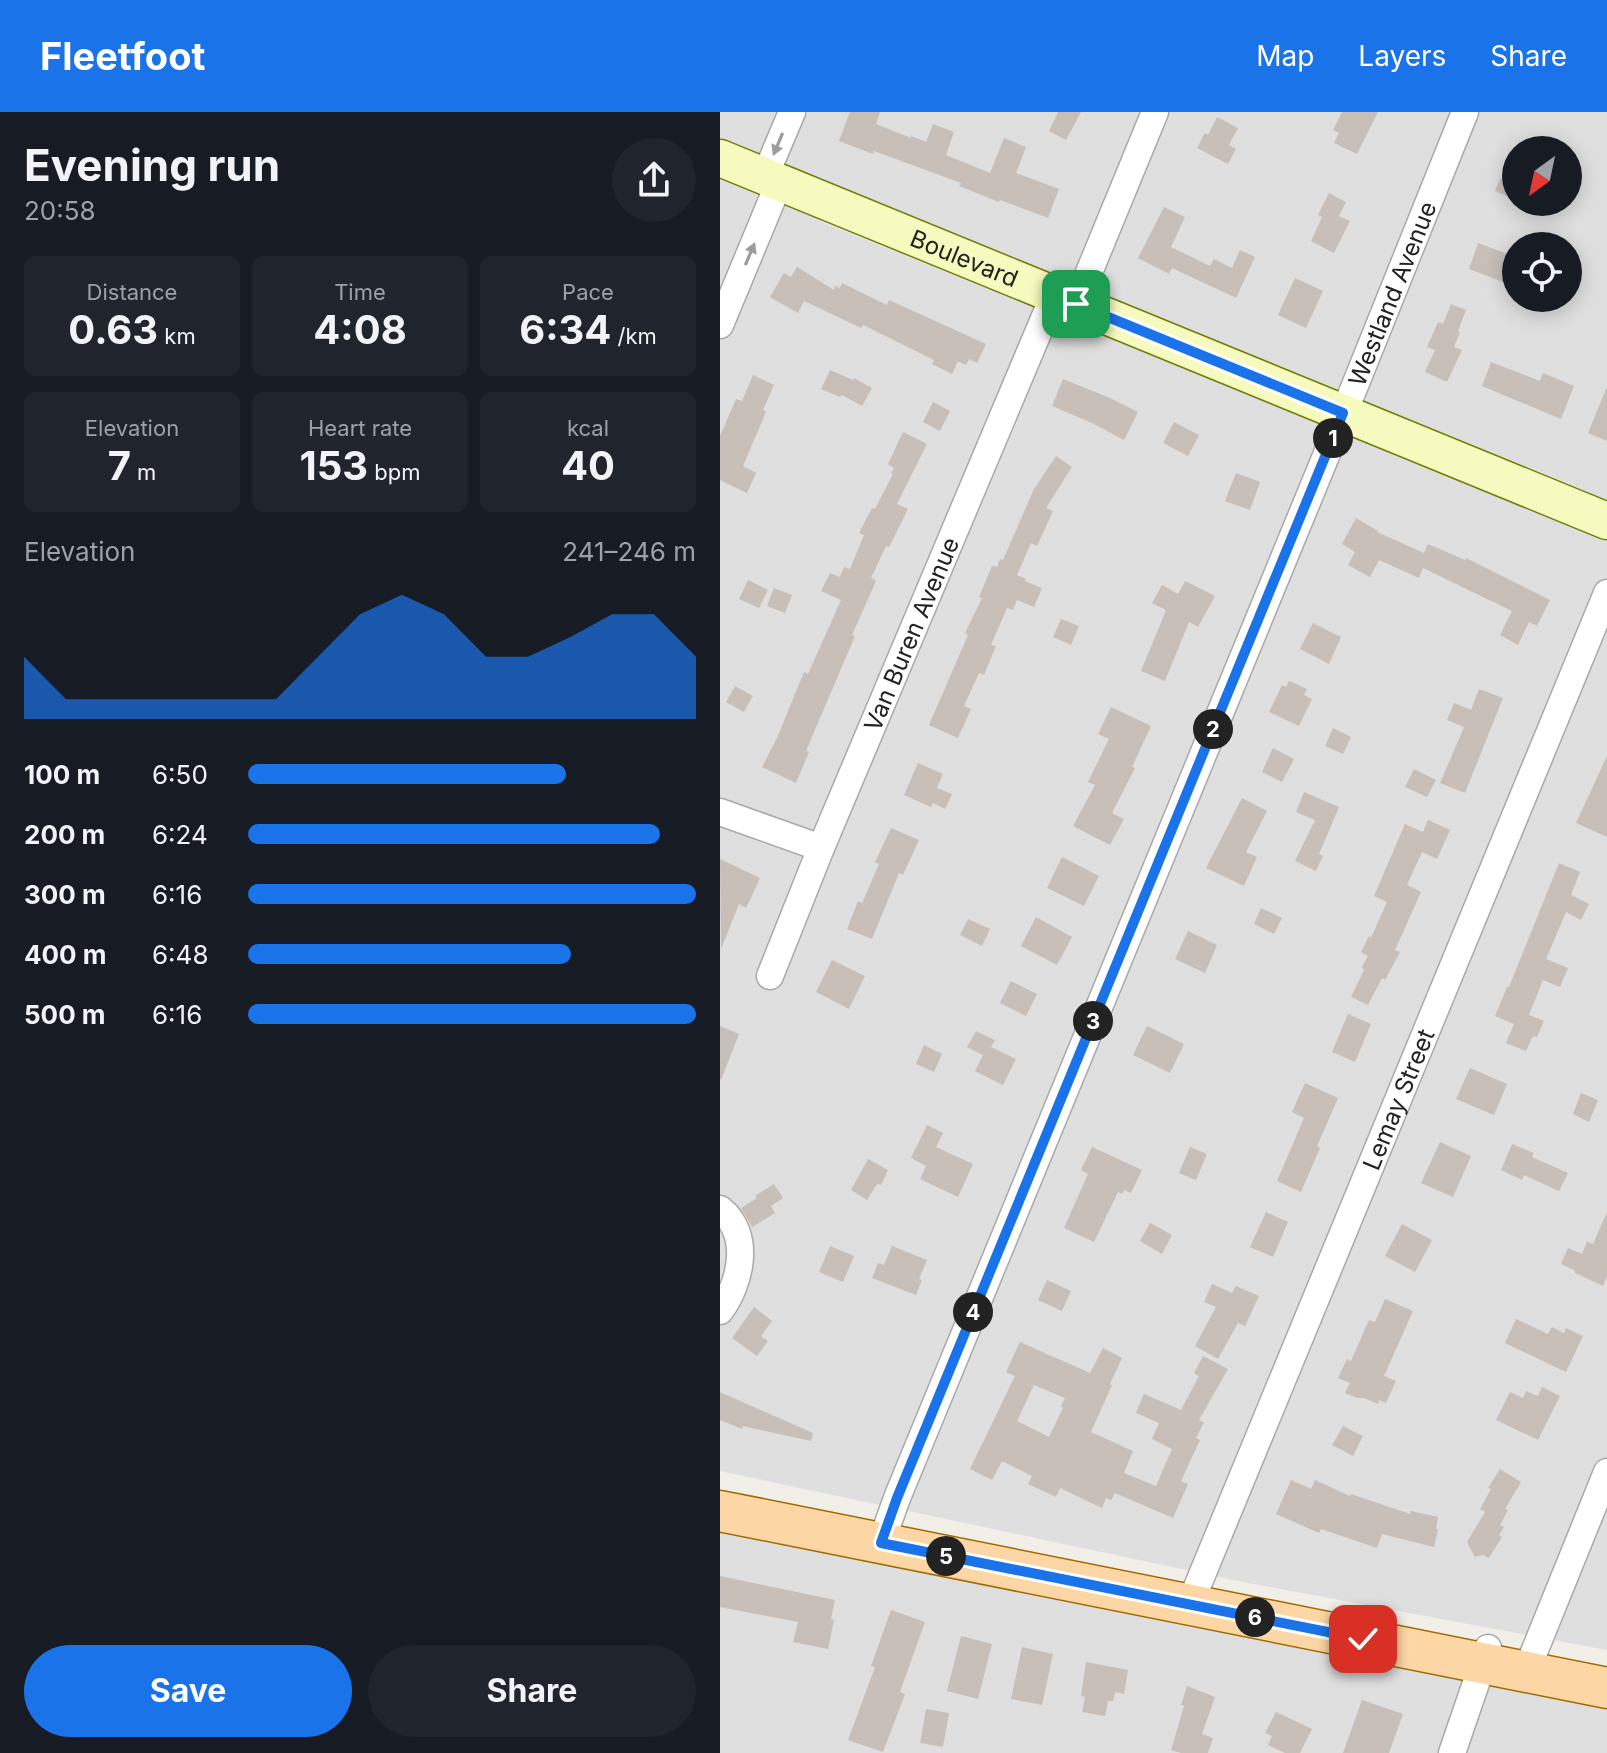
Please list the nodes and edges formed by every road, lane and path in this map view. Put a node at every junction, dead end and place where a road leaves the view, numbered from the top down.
1 (792, 112) edge
2 (1155, 112) edge
3 (1465, 112) edge
4 (720, 158) edge
5 (772, 180) junction
6 (1065, 300) junction
7 (720, 325) edge
8 (1343, 413) junction
9 (1607, 521) edge
10 (1607, 593) edge
11 (720, 812) edge
12 (821, 848) junction
13 (770, 976) dead end
14 (720, 1209) edge
15 (720, 1311) edge
16 (1607, 1472) edge
17 (720, 1492) edge
18 (720, 1511) edge
19 (884, 1534) junction
20 (1194, 1595) junction
21 (1486, 1654) junction
22 (1529, 1662) junction
23 (1607, 1669) edge
24 (1607, 1688) edge
25 (1452, 1753) edge

1 -> 5 street
2 - 6 street, Van Buren Avenue
3 - 8 street, Westland Avenue
4 - 5 main road, Boulevard
5 - 6 main road, Boulevard
7 -> 5 street
6 - 8 main road, Boulevard
6 - 12 street, Van Buren Avenue
8 - 9 main road, Boulevard
8 - 19 street, Westland Avenue
10 - 20 street, Lemay Street
11 - 12 street
12 - 13 street, Van Buren Avenue
14 - 15 street
16 - 22 street
17 - 19 main road
18 - 19 main road
19 - 20 main road
20 - 21 main road
21 - 22 main road
21 - 25 street
22 - 23 main road
22 - 24 main road

